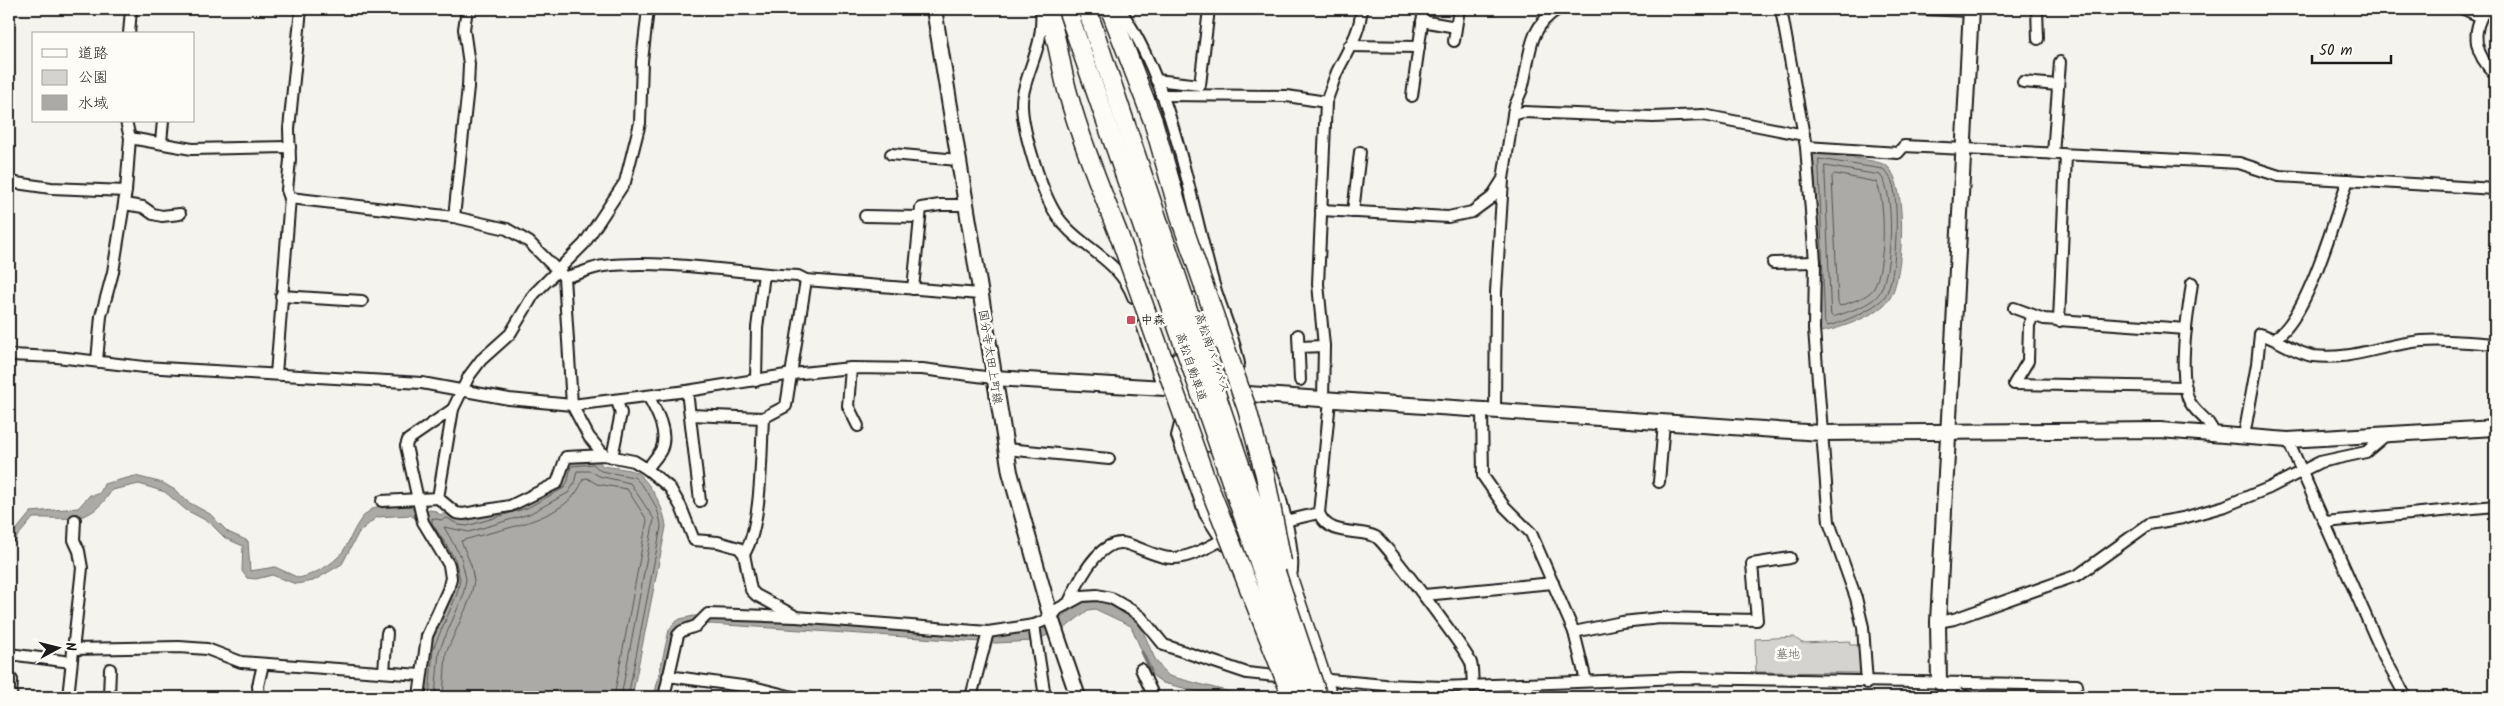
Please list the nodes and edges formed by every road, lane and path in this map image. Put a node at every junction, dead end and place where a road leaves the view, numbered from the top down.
1 (131, 9) edge
2 (301, 9) edge
3 (467, 9) edge
4 (648, 9) edge
5 (934, 9) edge
6 (1041, 9) edge
7 (1047, 9) edge
8 (1067, 9) edge
9 (1072, 9) edge
10 (1087, 9) edge
11 (1096, 9) edge
12 (1110, 9) edge
13 (1120, 9) edge
14 (1209, 9) edge
15 (1361, 9) edge
16 (1424, 9) edge
17 (1459, 9) edge
18 (1558, 9) edge
19 (1780, 9) edge
20 (1921, 9) edge
21 (2037, 9) edge
22 (2464, 9) edge
23 (1971, 10) edge
24 (2484, 13) edge
25 (1422, 21) junction
26 (1456, 27) junction
27 (129, 32) edge
28 (2038, 39) dead end
29 (1454, 41) dead end
30 (1349, 46) junction
31 (1419, 48) junction
32 (2060, 62) dead end
33 (2495, 74) edge
34 (1156, 80) junction
35 (2023, 82) dead end
36 (2058, 85) junction
37 (1201, 90) junction
38 (1160, 95) junction
39 (1412, 96) dead end
40 (1326, 102) junction
41 (1513, 115) junction
42 (126, 122) edge
43 (162, 122) edge
44 (1804, 136) junction
45 (130, 138) junction
46 (161, 142) junction
47 (290, 147) junction
48 (1806, 147) junction
49 (1964, 150) junction
50 (1360, 152) dead end
51 (891, 154) dead end
52 (2053, 154) junction
53 (2066, 154) junction
54 (958, 160) junction
55 (1503, 179) junction
56 (2348, 180) junction
57 (9, 182) edge
58 (2495, 189) edge
59 (126, 191) junction
60 (290, 198) junction
61 (124, 204) junction
62 (965, 205) junction
63 (1321, 210) junction
64 (1353, 212) junction
65 (180, 214) dead end
66 (865, 216) dead end
67 (454, 217) junction
68 (920, 217) junction
69 (1815, 262) junction
70 (1773, 263) dead end
71 (562, 273) junction
72 (764, 274) junction
73 (806, 280) junction
74 (2192, 283) dead end
75 (913, 289) junction
76 (980, 294) junction
77 (281, 296) junction
78 (362, 301) dead end
79 (2014, 308) dead end
80 (2032, 316) junction
81 (2058, 321) junction
82 (2186, 329) junction
83 (1298, 335) dead end
84 (2275, 338) junction
85 (2495, 344) edge
86 (1324, 346) junction
87 (1299, 347) junction
88 (9, 355) edge
89 (97, 361) junction
90 (851, 368) junction
91 (276, 374) junction
92 (792, 374) junction
93 (993, 378) junction
94 (756, 380) junction
95 (1300, 380) dead end
96 (2186, 387) junction
97 (1163, 388) junction
98 (1190, 390) junction
99 (687, 391) junction
100 (462, 392) junction
101 (1225, 392) junction
102 (648, 396) junction
103 (1327, 400) junction
104 (617, 401) junction
105 (572, 405) junction
106 (453, 409) junction
107 (1488, 411) junction
108 (690, 415) junction
109 (763, 418) junction
110 (1664, 423) junction
111 (858, 426) dead end
112 (2495, 428) edge
113 (1948, 431) junction
114 (1821, 433) junction
115 (2214, 434) junction
116 (2386, 435) junction
117 (2244, 436) junction
118 (2288, 440) junction
119 (1243, 443) junction
120 (1006, 449) junction
121 (608, 456) junction
122 (1109, 458) dead end
123 (647, 469) junction
124 (2303, 471) junction
125 (1659, 482) dead end
126 (438, 498) junction
127 (382, 501) dead end
128 (700, 501) dead end
129 (420, 504) junction
130 (2495, 506) edge
131 (1319, 514) junction
132 (75, 520) dead end
133 (1285, 521) junction
134 (2325, 522) junction
135 (1222, 540) junction
136 (744, 554) junction
137 (1790, 558) dead end
138 (1289, 580) junction
139 (1553, 583) junction
140 (1424, 595) junction
141 (1069, 602) junction
142 (1269, 616) junction
143 (796, 617) junction
144 (1938, 622) junction
145 (1054, 624) junction
146 (1034, 627) junction
147 (1294, 627) junction
148 (1574, 632) junction
149 (387, 633) dead end
150 (987, 637) junction
151 (72, 649) junction
152 (9, 654) edge
153 (71, 662) junction
154 (263, 664) junction
155 (110, 669) dead end
156 (1142, 669) dead end
157 (384, 672) junction
158 (421, 675) junction
159 (668, 676) junction
160 (1290, 677) junction
161 (12, 680) dead end
162 (1322, 680) junction
163 (1586, 681) junction
164 (1868, 682) junction
165 (1939, 682) junction
166 (2077, 685) dead end
167 (1473, 686) junction
168 (1297, 696) edge
169 (11, 697) edge
170 (68, 697) edge
171 (109, 697) edge
172 (259, 697) edge
173 (419, 697) edge
174 (664, 697) edge
175 (793, 697) edge
176 (971, 697) edge
177 (1045, 697) edge
178 (1078, 697) edge
179 (1154, 697) edge
180 (1318, 697) edge
181 (1328, 697) edge
182 (1966, 697) edge
183 (2406, 697) edge

1 - 27 street
2 - 47 street
3 - 67 street
4 - 71 street
5 - 54 street, 国分寺太田上町線
6 - 97 street
7 - 168 highway, bridge
8 - 168 highway, 高松自動車道, bridge
9 - 98 highway
10 - 147 highway, 高松自動車道, bridge
11 - 101 highway, 高松南バイパス
12 - 147 highway, bridge
13 - 34 street
14 - 37 street
15 - 30 street
16 - 25 street
17 - 26 street
18 - 41 street
19 - 44 street
20 - 23 street
21 - 28 street
22 - 24 street
23 - 49 street
24 - 33 street
25 - 26 street
25 - 31 street
26 - 29 street
30 - 31 street
30 - 40 street
31 - 39 street
32 - 36 street
34 - 37 street
34 - 38 street
35 - 36 street
36 - 52 street
37 - 38 street
37 - 40 street
38 - 101 street
40 - 63 street
41 - 44 street
41 - 55 street
42 - 45 street
43 - 46 street
44 - 48 street
45 - 46 street
45 - 59 street
46 - 47 street
47 - 60 street
48 - 49 street
48 - 69 street
49 - 52 street
49 - 113 street
50 - 64 street
51 - 54 street
52 - 53 street
53 - 56 street
53 - 81 street
54 - 62 street, 国分寺太田上町線
55 - 64 street
55 - 107 street
56 - 58 street
56 - 84 street
57 - 59 street
59 - 61 street
60 - 67 street
60 - 77 street
61 - 65 street
61 - 89 street
62 - 68 street
62 - 76 street, 国分寺太田上町線
63 - 64 street
63 - 86 street
66 - 68 street
67 - 71 street
68 - 75 street
69 - 70 street
69 - 114 street
71 - 72 street
71 - 100 street
71 - 105 street
72 - 73 street
72 - 94 street
73 - 75 street
73 - 92 street
74 - 82 street
75 - 76 street
76 - 93 street, 国分寺太田上町線
77 - 78 street
77 - 91 street
79 - 80 street
80 - 81 street
80 - 96 street
81 - 82 street
82 - 96 street
83 - 87 street
84 - 85 street
84 - 117 street
86 - 87 street
86 - 103 street
87 - 95 street
88 - 89 street
89 - 91 street
90 - 92 street
90 - 93 street
90 - 111 street
91 - 100 street
92 - 94 street
92 - 109 street
93 - 97 street
93 - 120 street, 国分寺太田上町線
94 - 99 street
96 - 115 street
97 - 98 street
98 - 101 street
98 - 135 street
98 - 142 highway
99 - 102 street
99 - 108 street
100 - 105 street
100 - 106 street
101 - 103 street
101 - 119 highway, 高松南バイパス
102 - 104 street
102 - 123 street
103 - 107 street
103 - 131 street
104 - 105 street
104 - 121 street
105 - 121 street
106 - 126 street
106 - 129 street
107 - 110 street
107 - 139 street
108 - 109 street
108 - 128 street
109 - 136 street
110 - 114 street
110 - 125 street
112 - 116 street
113 - 114 street
113 - 115 street
113 - 144 street
114 - 164 street
115 - 117 street
116 - 118 street
116 - 124 street
117 - 118 street
118 - 124 street
119 - 133 street
119 - 138 highway, 高松南バイパス
120 - 122 street
120 - 145 street, 国分寺太田上町線
121 - 123 street
121 - 126 street
123 - 136 street
124 - 134 street
124 - 144 street
126 - 129 street
127 - 129 street
129 - 158 street
130 - 134 street
131 - 133 street
131 - 140 street
132 - 151 street
133 - 138 street
134 - 183 street
135 - 141 street
135 - 142 street
136 - 143 street
137 - 148 street
138 - 162 highway, 高松南バイパス
139 - 140 street
139 - 148 street
140 - 167 street
141 - 145 street
141 - 160 street
142 - 160 highway
143 - 150 street
143 - 159 street
144 - 165 street
145 - 146 street
145 - 178 street, 国分寺太田上町線
146 - 150 street
146 - 177 street
147 - 180 highway, 高松自動車道, bridge
148 - 163 street
149 - 157 street
150 - 176 street
151 - 153 street
151 - 154 street
152 - 153 street
153 - 170 street
154 - 157 street
154 - 172 street
155 - 171 street
156 - 179 street
157 - 158 street
158 - 173 street
159 - 174 street
159 - 175 street
160 - 162 street
160 - 168 highway
161 - 169 street
162 - 167 street
162 - 181 highway, 高松南バイパス
163 - 164 street
163 - 167 street
164 - 165 street
165 - 166 street
165 - 182 street

